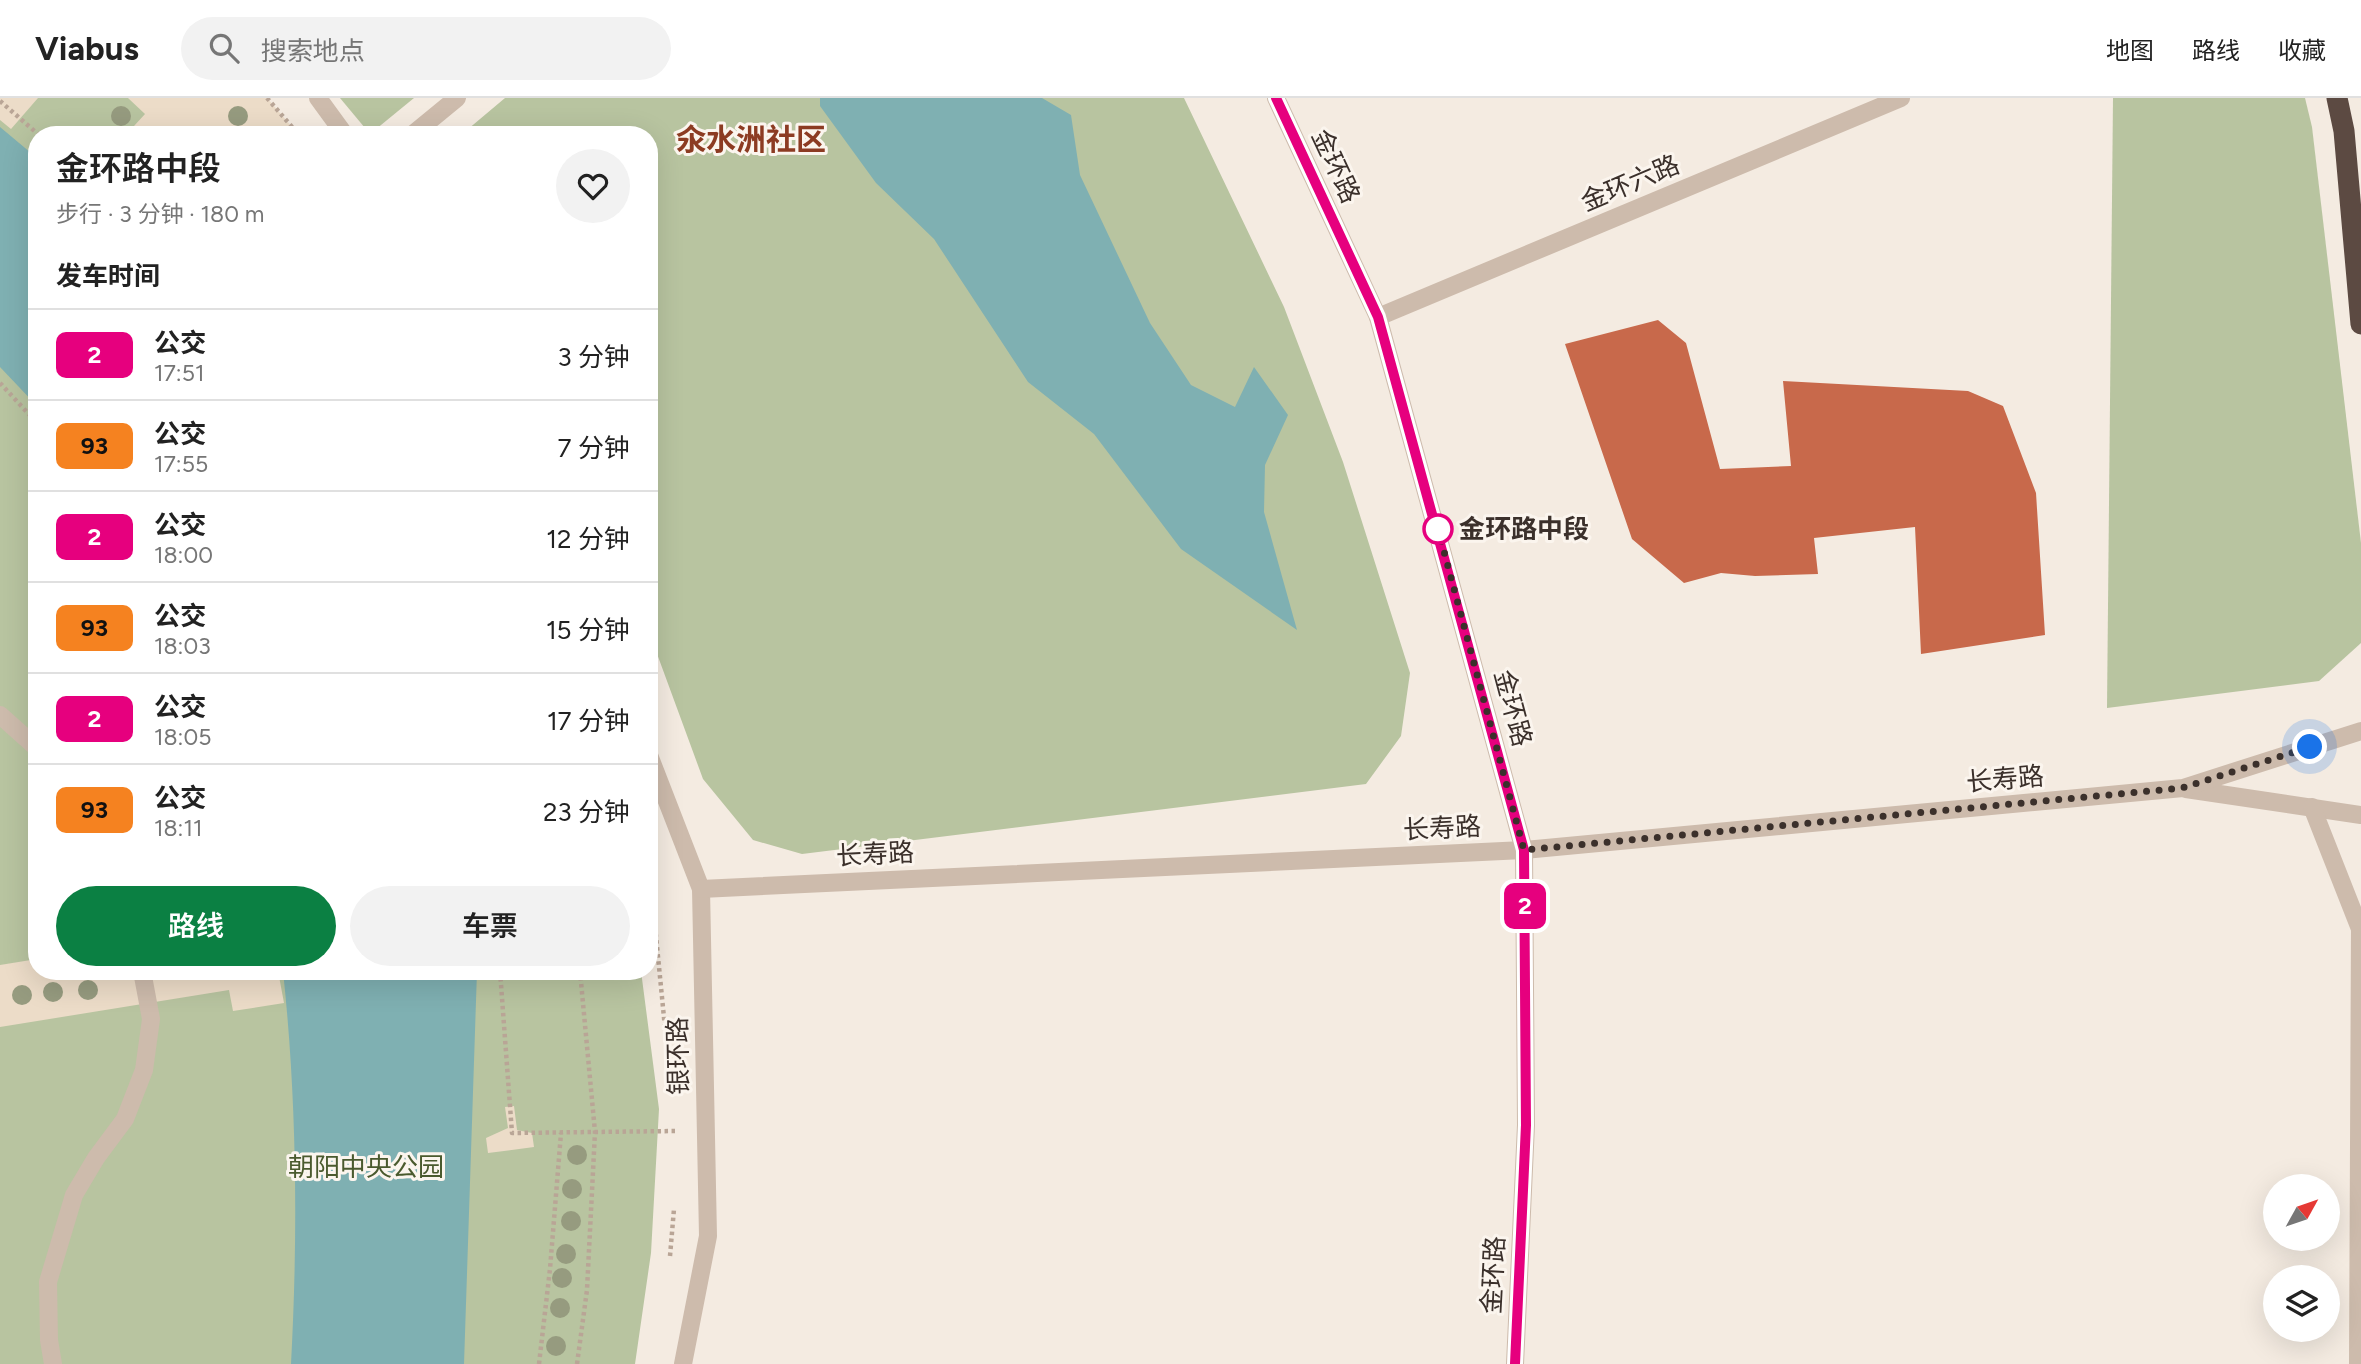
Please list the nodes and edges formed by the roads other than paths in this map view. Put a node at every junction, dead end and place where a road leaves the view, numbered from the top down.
1 (318, 98) edge
2 (457, 98) edge
3 (1276, 98) edge
4 (1901, 98) edge
5 (2337, 98) edge
6 (338, 126) edge
7 (423, 126) edge
8 (1378, 317) junction
9 (2361, 324) edge
10 (0, 715) edge
11 (2361, 731) edge
12 (28, 740) edge
13 (658, 778) edge
14 (2182, 788) junction
15 (2312, 807) junction
16 (2361, 815) edge
17 (1524, 850) junction
18 (701, 889) junction
19 (144, 980) edge
20 (53, 1364) edge
21 (683, 1364) edge
22 (1515, 1364) edge
23 (2358, 1364) edge

1 - 6 street
2 - 7 street
3 - 8 street, 金环路
4 - 8 street, 金环六路
5 - 9 highway
8 - 17 street, 金环路
10 - 12 street
11 - 14 street, 长寿路
13 - 18 street, 银环路
14 - 15 street, 长寿路
14 - 17 street, 长寿路
15 - 16 street, 长寿路
15 - 23 street
17 - 18 street, 长寿路
17 - 22 street, 金环路
18 - 21 street, 银环路
19 - 20 street

